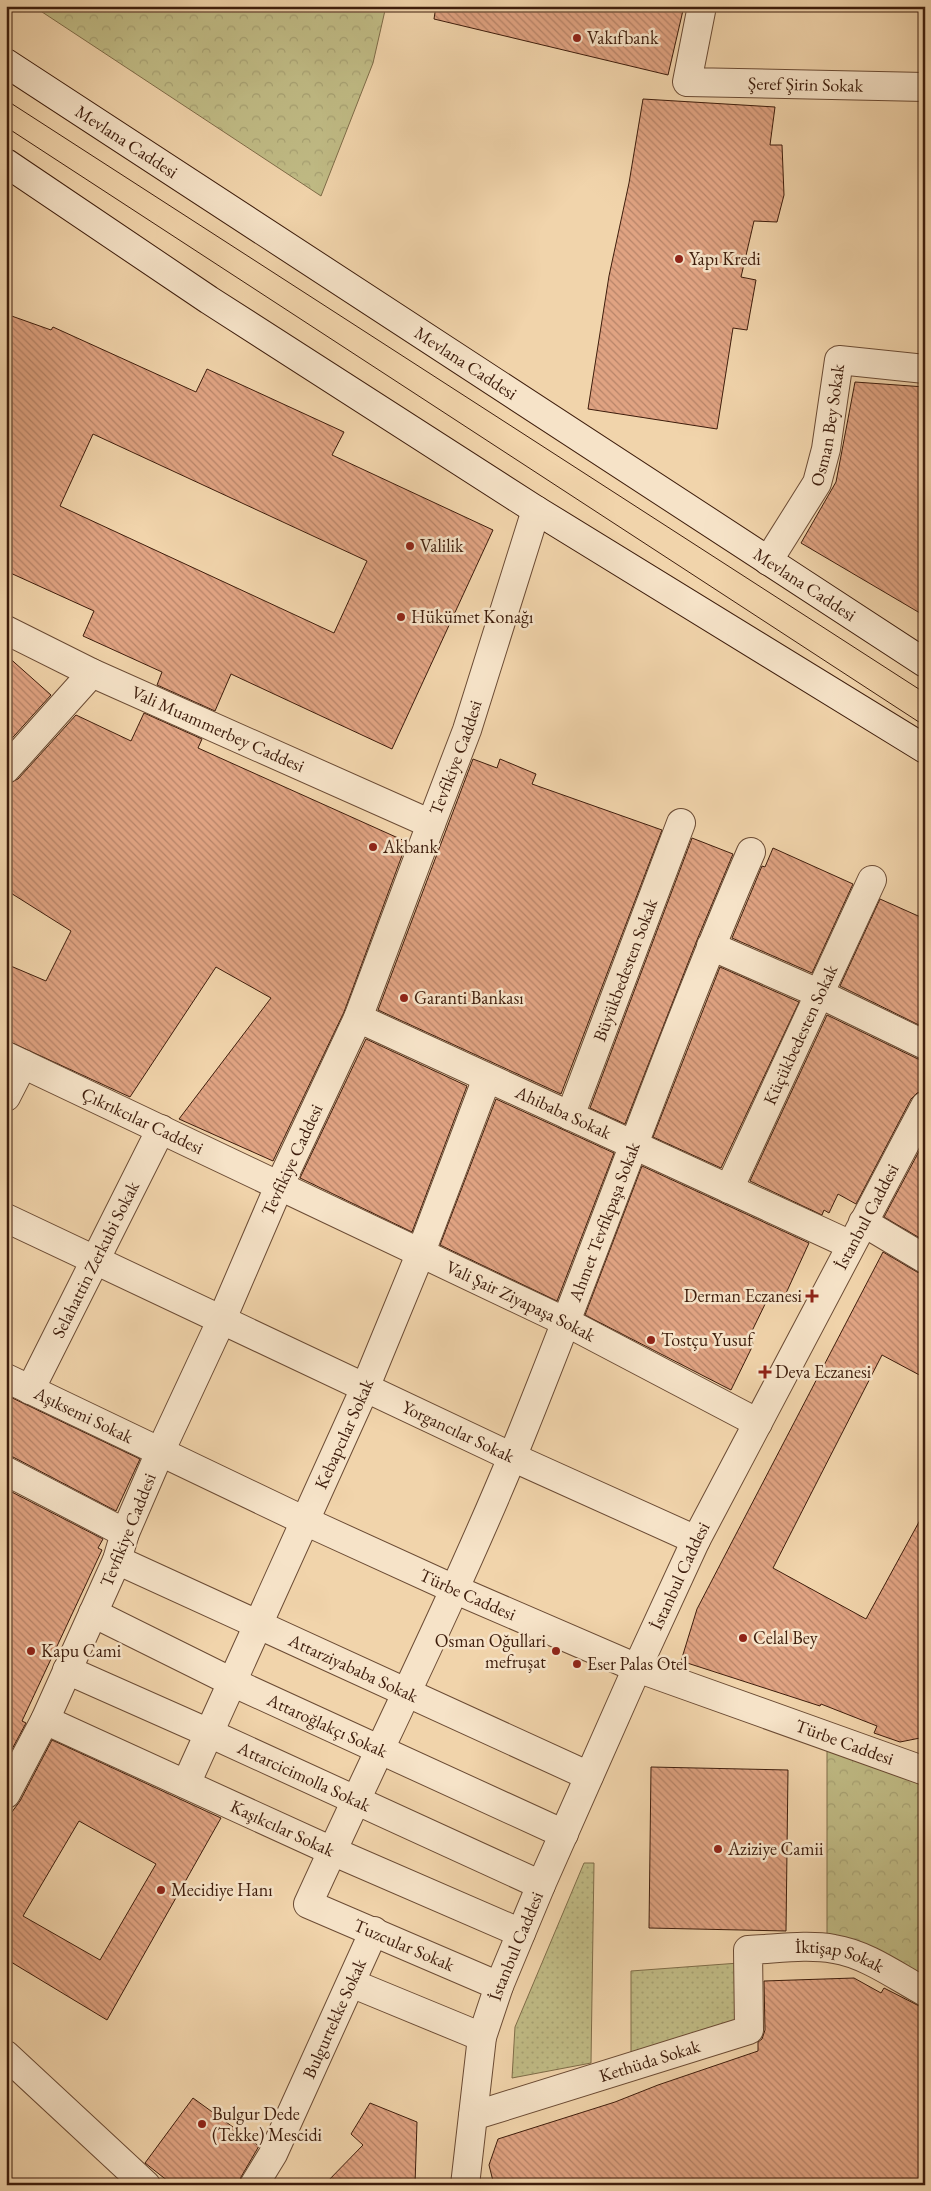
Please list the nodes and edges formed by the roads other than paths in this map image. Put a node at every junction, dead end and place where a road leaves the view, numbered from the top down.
1 (702, 6) edge
2 (6, 63) edge
3 (925, 87) edge
4 (6, 163) edge
5 (925, 368) edge
6 (536, 510) junction
7 (768, 561) junction
8 (6, 630) edge
9 (925, 663) edge
10 (92, 673) junction
11 (925, 749) edge
12 (6, 769) edge
13 (681, 823) dead end
14 (431, 824) junction
15 (751, 852) dead end
16 (872, 880) dead end
17 (711, 946) junction
18 (818, 993) junction
19 (358, 1018) junction
20 (925, 1045) edge
21 (15, 1060) edge
22 (487, 1078) junction
23 (6, 1097) edge
24 (925, 1106) edge
25 (570, 1116) junction
26 (161, 1129) junction
27 (633, 1145) junction
28 (280, 1184) junction
29 (729, 1189) junction
30 (6, 1218) edge
31 (857, 1234) junction
32 (421, 1252) junction
33 (925, 1259) edge
34 (94, 1260) junction
35 (222, 1320) junction
36 (566, 1322) junction
37 (18, 1384) edge
38 (365, 1388) junction
39 (758, 1423) junction
40 (160, 1452) junction
41 (512, 1457) junction
42 (6, 1471) edge
43 (305, 1521) junction
44 (125, 1533) junction
45 (696, 1540) junction
46 (117, 1560) junction
47 (454, 1589) junction
48 (93, 1613) junction
49 (258, 1625) junction
50 (637, 1668) junction
51 (67, 1670) junction
52 (232, 1682) junction
53 (405, 1693) junction
54 (45, 1720) junction
55 (209, 1733) junction
56 (379, 1750) junction
57 (925, 1752) edge
58 (898, 1762) junction
59 (925, 1771) edge
60 (589, 1776) junction
61 (9, 1784) edge
62 (186, 1784) junction
63 (356, 1800) junction
64 (564, 1834) junction
65 (332, 1851) junction
66 (541, 1885) junction
67 (308, 1904) joint
68 (374, 1931) junction
69 (521, 1933) junction
70 (748, 1950) joint
71 (351, 1983) junction
72 (499, 1986) junction
73 (925, 1992) edge
74 (482, 2037) junction
75 (6, 2055) edge
76 (473, 2116) junction
77 (146, 2185) edge
78 (254, 2185) edge
79 (465, 2185) edge

1 - 3 street, Şeref Şirin Sokak
2 - 7 street, Mevlana Caddesi
4 - 6 street
5 - 7 street, Osman Bey Sokak
6 - 11 street
6 - 14 street, Tevfikiye Caddesi
7 - 9 street, Mevlana Caddesi
8 - 10 street, Vali Muammerbey Caddesi
10 - 12 street
10 - 14 street, Vali Muammerbey Caddesi
13 - 25 street, Büyükbedesten Sokak
14 - 19 street, Tevfikiye Caddesi
15 - 17 street, Ahmet Tevfikpaşa Sokak
16 - 18 street, Küçükbedesten Sokak
17 - 18 street
17 - 27 street, Ahmet Tevfikpaşa Sokak
18 - 20 street
18 - 29 street, Küçükbedesten Sokak
19 - 22 street, Ahibaba Sokak
19 - 28 street, Tevfikiye Caddesi
21 - 23 street
21 - 26 street, Çıkrıkcılar Caddesi
22 - 25 street, Ahibaba Sokak
22 - 32 street, Kebapcılar Sokak
24 - 31 street, İstanbul Caddesi
25 - 27 street, Ahibaba Sokak
26 - 28 street, Çıkrıkcılar Caddesi
26 - 34 street, Selahattin Zerkubi Sokak
27 - 29 street, Ahibaba Sokak
27 - 36 street, Ahmet Tevfikpaşa Sokak
28 - 32 street, Vali Şair Ziyapaşa Sokak
28 - 35 street, Tevfikiye Caddesi
29 - 31 street, Ahibaba Sokak
30 - 34 street, Yorgancılar Sokak
31 - 33 street, Ahibaba Sokak
31 - 39 street, İstanbul Caddesi
32 - 36 street, Vali Şair Ziyapaşa Sokak
32 - 38 street, Kebapcılar Sokak
34 - 35 street, Yorgancılar Sokak
34 - 37 street, Selahattin Zerkubi Sokak
35 - 38 street, Yorgancılar Sokak
35 - 40 street, Tevfikiye Caddesi
36 - 39 street, Vali Şair Ziyapaşa Sokak
36 - 41 street, Ahmet Tevfikpaşa Sokak
37 - 40 street, Aşıksemi Sokak
38 - 41 street, Yorgancılar Sokak
38 - 43 street, Kebapcılar Sokak
39 - 45 street, İstanbul Caddesi
40 - 43 street, Türbe Caddesi
40 - 44 street, Tevfikiye Caddesi
41 - 45 street, Yorgancılar Sokak
41 - 47 street, Ahmet Tevfikpaşa Sokak
42 - 44 street
43 - 47 street, Türbe Caddesi
43 - 49 street, Kebapcılar Sokak
44 - 46 street, Tevfikiye Caddesi
45 - 50 street, İstanbul Caddesi
46 - 48 street, Tevfikiye Caddesi
46 - 49 street, Attarziyababa Sokak
47 - 50 street, Türbe Caddesi
47 - 53 street, Ahmet Tevfikpaşa Sokak
48 - 51 street, Tevfikiye Caddesi
48 - 52 street, Attaroğlakçı Sokak
49 - 52 street, Kebapcılar Sokak
49 - 53 street, Attarziyababa Sokak
50 - 58 street, Türbe Caddesi
50 - 60 street, İstanbul Caddesi
51 - 54 street, Tevfikiye Caddesi
51 - 55 street, Attarcicimolla Sokak
52 - 55 street, Kebapcılar Sokak
52 - 56 street, Attaroğlakçı Sokak
53 - 56 street, Ahmet Tevfikpaşa Sokak
53 - 60 street, Attarziyababa Sokak
54 - 61 street, Tevfikiye Caddesi
54 - 62 street, Kaşıkcılar Sokak
55 - 62 street, Kebapcılar Sokak
55 - 63 street, Attarcicimolla Sokak
56 - 63 street, Ahmet Tevfikpaşa Sokak
56 - 64 street, Attaroğlakçı Sokak
57 - 58 street
58 - 59 street, Türbe Caddesi
60 - 64 street, İstanbul Caddesi
62 - 65 street, Kaşıkcılar Sokak
63 - 65 street, Ahmet Tevfikpaşa Sokak
63 - 66 street, Attarcicimolla Sokak
64 - 66 street, İstanbul Caddesi
65 - 67 street, Ahmet Tevfikpaşa Sokak
65 - 69 street, Kaşıkcılar Sokak
66 - 69 street, İstanbul Caddesi
67 - 68 street, Tuzcular Sokak
68 - 71 street, Bulgurtekke Sokak
68 - 72 street, Tuzcular Sokak
69 - 72 street, İstanbul Caddesi
70 - 73 street, İktişap Sokak
70 - 76 street, Kethüda Sokak
71 - 74 street
71 - 78 street, Bulgurtekke Sokak
72 - 74 street, İstanbul Caddesi
74 - 76 street, İstanbul Caddesi
75 - 77 street
76 - 79 street, İstanbul Caddesi

